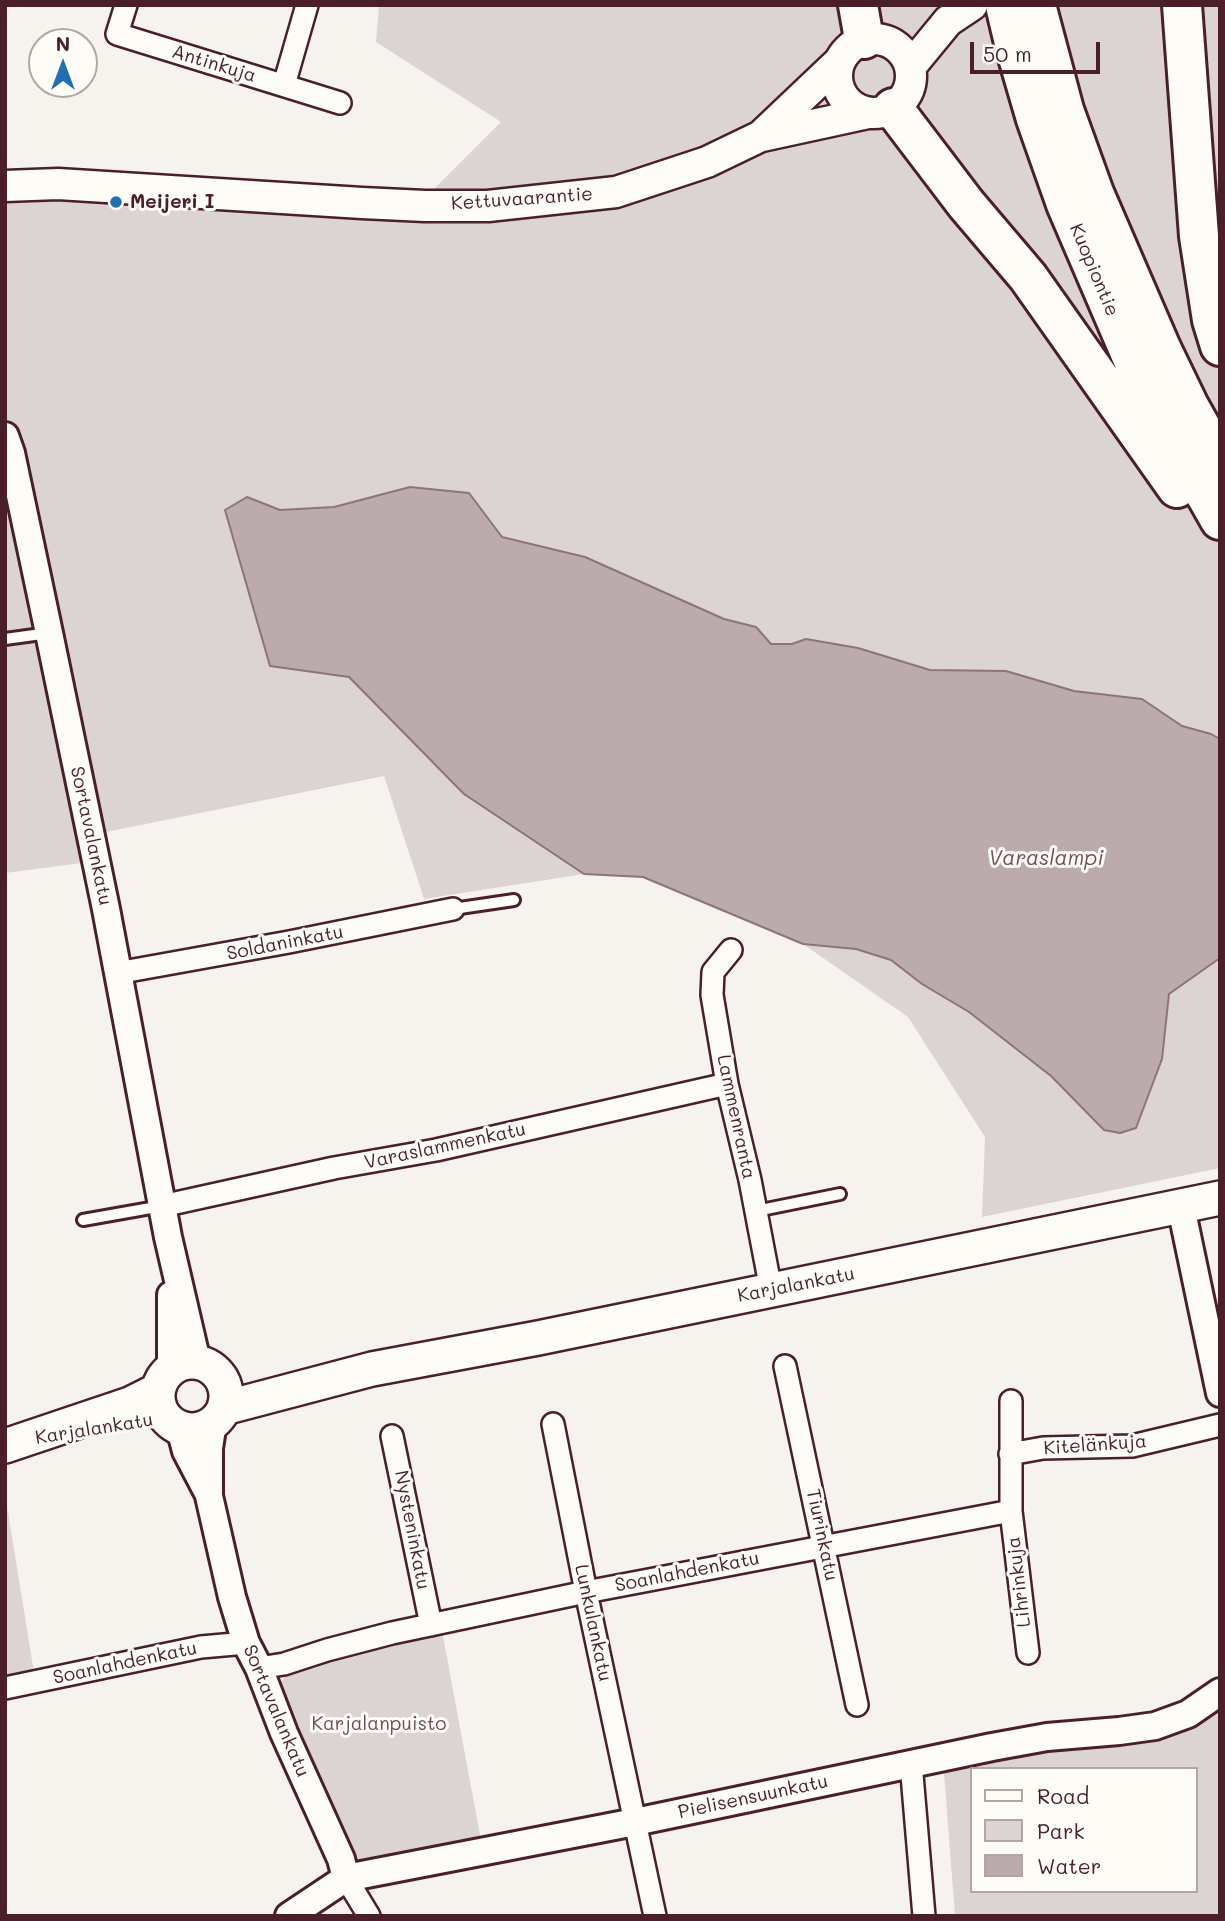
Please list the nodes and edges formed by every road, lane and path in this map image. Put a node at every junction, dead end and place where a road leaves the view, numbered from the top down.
1 (125, 5) edge
2 (307, 5) edge
3 (1005, 5) edge
4 (1036, 5) edge
5 (1182, 5) edge
6 (959, 14) edge
7 (862, 37) edge
8 (911, 66) junction
9 (284, 85) junction
10 (340, 103) dead end
11 (881, 110) junction
12 (761, 136) junction
13 (5, 168) edge
14 (5, 187) edge
15 (230, 194) junction
16 (1220, 346) edge
17 (5, 436) edge
18 (1220, 461) edge
19 (1220, 520) edge
20 (1220, 546) edge
21 (49, 633) junction
22 (5, 639) edge
23 (514, 900) dead end
24 (453, 909) joint
25 (731, 950) dead end
26 (117, 973) junction
27 (727, 1084) junction
28 (840, 1194) dead end
29 (1220, 1198) edge
30 (162, 1206) junction
31 (1181, 1207) junction
32 (756, 1211) junction
33 (83, 1220) dead end
34 (771, 1290) junction
35 (785, 1366) dead end
36 (174, 1393) junction
37 (1220, 1393) edge
38 (1011, 1401) dead end
39 (220, 1404) junction
40 (553, 1424) dead end
41 (1220, 1425) edge
42 (392, 1436) dead end
43 (13, 1443) edge
44 (1010, 1454) junction
45 (209, 1496) junction
46 (1011, 1511) junction
47 (824, 1546) junction
48 (586, 1592) junction
49 (431, 1625) junction
50 (246, 1643) junction
51 (1028, 1653) dead end
52 (259, 1668) junction
53 (5, 1688) edge
54 (1220, 1692) edge
55 (857, 1705) dead end
56 (912, 1763) junction
57 (635, 1822) junction
58 (346, 1878) junction
59 (289, 1916) edge
60 (369, 1916) edge
61 (655, 1916) edge
62 (924, 1916) edge

1 - 9 street, Antinkuja
2 - 9 street
3 - 19 highway, Kuopiontie
4 - 18 highway, Kuopiontie
5 - 16 highway
6 - 7 main road, Kettuvaarantie
6 - 8 main road, Kettuvaarantie
7 - 8 main road
7 - 11 main road
7 - 12 main road, Kettuvaarantie
8 - 11 main road
9 - 10 street, Antinkuja
11 - 12 main road, Kettuvaarantie
11 - 20 highway
12 - 15 main road, Kettuvaarantie
13 - 15 main road, Kettuvaarantie
14 - 15 main road, Kettuvaarantie
17 - 21 street, Sortavalankatu
21 - 22 lane
21 - 26 street, Sortavalankatu
23 - 24 lane
24 - 26 street, Soldaninkatu
25 - 27 street, Lammenranta
26 - 30 street, Sortavalankatu
27 - 30 street, Varaslammenkatu
27 - 32 street, Lammenranta
28 - 32 lane
29 - 31 main road, Karjalankatu
30 - 33 lane
30 - 36 street, Sortavalankatu
31 - 34 main road, Karjalankatu
31 - 37 street
32 - 34 street, Lammenranta
34 - 39 main road, Karjalankatu
35 - 47 street, Tiurinkatu
36 - 39 main road, Karjalankatu
36 - 39 main road
36 - 43 main road, Karjalankatu
36 - 45 street, Sortavalankatu
38 - 44 street
39 - 45 street, Sortavalankatu
40 - 48 street, Lunkulankatu
41 - 44 street, Kitelänkuja
42 - 49 street, Nysteninkatu
44 - 46 street
45 - 50 street, Sortavalankatu
46 - 47 street, Soanlahdenkatu
46 - 51 street, Lihrinkuja
47 - 48 street, Soanlahdenkatu
47 - 55 street, Tiurinkatu
48 - 49 street, Soanlahdenkatu
48 - 57 street, Lunkulankatu
49 - 52 street, Soanlahdenkatu
50 - 52 street, Sortavalankatu
50 - 53 street, Soanlahdenkatu
52 - 58 street, Sortavalankatu
54 - 56 street, Pielisensuunkatu
56 - 57 street, Pielisensuunkatu
56 - 62 street
57 - 58 street, Pielisensuunkatu
57 - 61 street, Lunkulankatu
58 - 59 street, Pielisensuunkatu
58 - 60 street, Sortavalankatu

